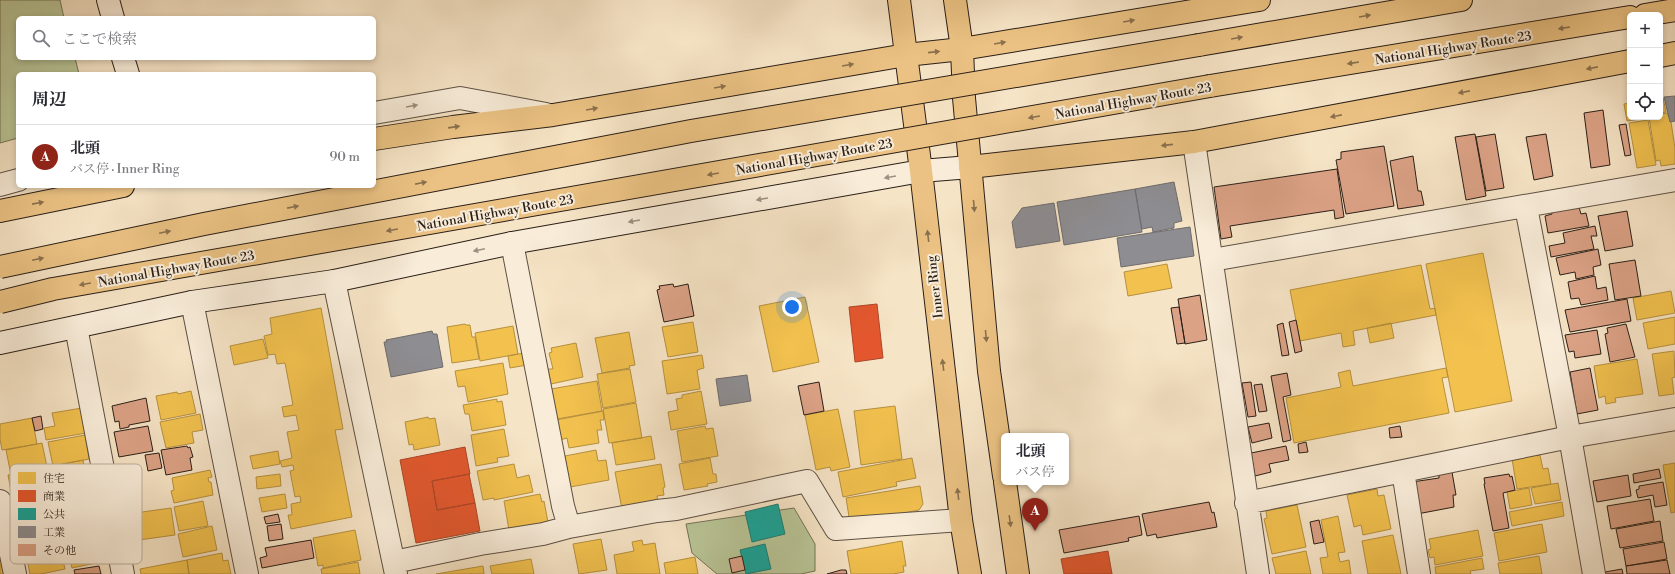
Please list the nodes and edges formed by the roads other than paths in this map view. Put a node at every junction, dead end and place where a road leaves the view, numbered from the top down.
1 (108, 0) edge
2 (899, 0) edge
3 (955, 0) edge
4 (1260, 0) edge
5 (1461, 0) edge
6 (1174, 7) edge
7 (1675, 10) edge
8 (1663, 12) edge
9 (112, 16) edge
10 (1627, 17) edge
11 (962, 49) junction
12 (1675, 53) edge
13 (906, 55) junction
14 (1663, 55) edge
15 (124, 60) edge
16 (1627, 62) edge
17 (127, 72) edge
18 (376, 113) edge
19 (553, 115) junction
20 (376, 139) edge
21 (1194, 142) junction
22 (970, 167) junction
23 (921, 171) junction
24 (1675, 180) edge
25 (16, 181) edge
26 (0, 185) edge
27 (113, 188) edge
28 (1526, 207) junction
29 (0, 211) edge
30 (512, 243) junction
31 (1212, 260) junction
32 (0, 267) edge
33 (334, 281) junction
34 (0, 302) edge
35 (192, 302) junction
36 (76, 327) junction
37 (0, 343) edge
38 (1675, 419) edge
39 (1570, 437) junction
40 (1001, 455) edge
41 (103, 464) edge
42 (1403, 472) junction
43 (1005, 485) edge
44 (0, 501) edge
45 (1246, 503) junction
46 (961, 520) junction
47 (569, 527) junction
48 (10, 550) edge
49 (13, 564) edge
50 (122, 564) edge
51 (395, 568) edge
52 (15, 574) edge
53 (124, 574) edge
54 (247, 574) edge
55 (970, 574) edge
56 (1018, 574) edge
57 (1258, 574) edge
58 (1419, 574) edge
59 (1594, 574) edge

1 - 9 street
2 - 13 main road, Inner Ring
3 - 11 main road
4 - 6 main road
32 -> 5 main road, bridge
11 -> 6 main road
7 - 8 main road
10 -> 34 main road, National Highway Route 23, bridge
13 -> 11 main road
11 - 22 main road
12 - 14 main road
19 -> 13 main road
13 - 23 main road, Inner Ring
15 - 17 street
16 -> 21 main road
18 -> 19 street
20 -> 19 main road
21 -> 22 main road
21 - 31 street
22 - 23 street
22 -> 40 main road
23 -> 30 street
46 -> 23 main road, Inner Ring
24 - 28 street
25 - 26 street
29 -> 27 main road
28 - 31 street
28 - 39 street
30 -> 33 street
30 - 47 street
31 - 45 street
33 - 35 street
33 - 51 street
35 - 36 street
35 - 54 street
36 - 37 street
36 - 41 street
38 - 39 street
39 - 42 street
39 - 59 street
42 - 45 street
42 - 58 street
43 -> 56 main road
44 - 48 street
45 - 57 street
46 - 47 street
46 - 55 main road, Inner Ring
47 - 51 street
49 - 52 street
50 - 53 street

